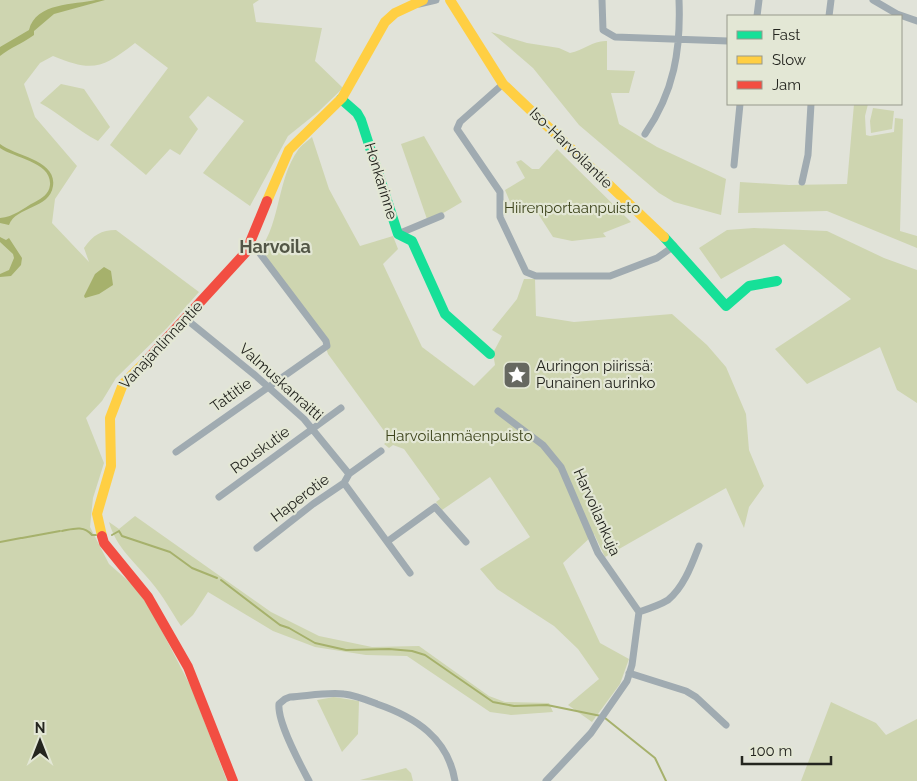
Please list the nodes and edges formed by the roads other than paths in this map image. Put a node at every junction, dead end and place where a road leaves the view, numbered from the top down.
1 (423, 0) edge
2 (436, 0) edge
3 (450, 0) edge
4 (457, 0) edge
5 (602, 0) edge
6 (679, 0) edge
7 (759, 0) edge
8 (831, 0) edge
9 (873, 0) edge
10 (413, 5) junction
11 (757, 15) edge
12 (829, 15) edge
13 (900, 15) edge
14 (902, 16) edge
15 (917, 21) edge
16 (466, 28) junction
17 (678, 40) junction
18 (727, 41) edge
19 (503, 84) junction
20 (341, 99) junction
21 (740, 105) edge
22 (811, 105) edge
23 (645, 134) dead end
24 (734, 165) dead end
25 (802, 182) dead end
26 (442, 216) dead end
27 (398, 234) junction
28 (252, 243) junction
29 (674, 246) junction
30 (778, 280) dead end
31 (186, 319) junction
32 (490, 354) dead end
33 (268, 386) junction
34 (341, 408) dead end
35 (498, 411) dead end
36 (312, 429) junction
37 (382, 451) dead end
38 (176, 452) dead end
39 (349, 474) junction
40 (344, 483) junction
41 (219, 497) dead end
42 (388, 541) junction
43 (466, 542) dead end
44 (700, 546) dead end
45 (257, 548) dead end
46 (410, 573) dead end
47 (639, 612) junction
48 (629, 673) junction
49 (726, 725) dead end
50 (233, 781) edge
51 (309, 781) edge
52 (455, 781) edge
53 (546, 781) edge

1 - 10 street, Vanajanlinnantie
2 - 10 street, Vanajanlinnantie
3 - 16 street, Iso-Harvoilantie
4 - 16 street, Iso-Harvoilantie
5 - 17 street
6 - 17 street
7 - 11 street
8 - 12 street
9 - 13 street
10 - 20 street, Vanajanlinnantie
14 - 15 street
16 - 19 street, Iso-Harvoilantie
17 - 18 street
17 - 23 street
19 - 29 street, Iso-Harvoilantie
19 - 29 street
20 - 27 street, Honkarinne
20 - 28 street, Vanajanlinnantie
21 - 24 street
22 - 25 street
26 - 27 street
27 - 32 street, Honkarinne
28 - 31 street, Vanajanlinnantie
28 - 33 street, Tattitie
29 - 30 street, Iso-Harvoilantie
31 - 33 street, Valmuskanraitti
31 - 50 street, Vanajanlinnantie
33 - 36 street, Valmuskanraitti
33 - 38 street, Tattitie
34 - 36 street, Rouskutie
35 - 47 street, Harvoilankuja
36 - 39 street, Valmuskanraitti
36 - 41 street, Rouskutie
37 - 39 street, Haperotie
39 - 40 street, Haperotie
40 - 42 street
40 - 45 street, Haperotie
42 - 43 street
42 - 46 street
44 - 47 street
47 - 48 street
48 - 49 street
48 - 53 street
51 - 52 street

